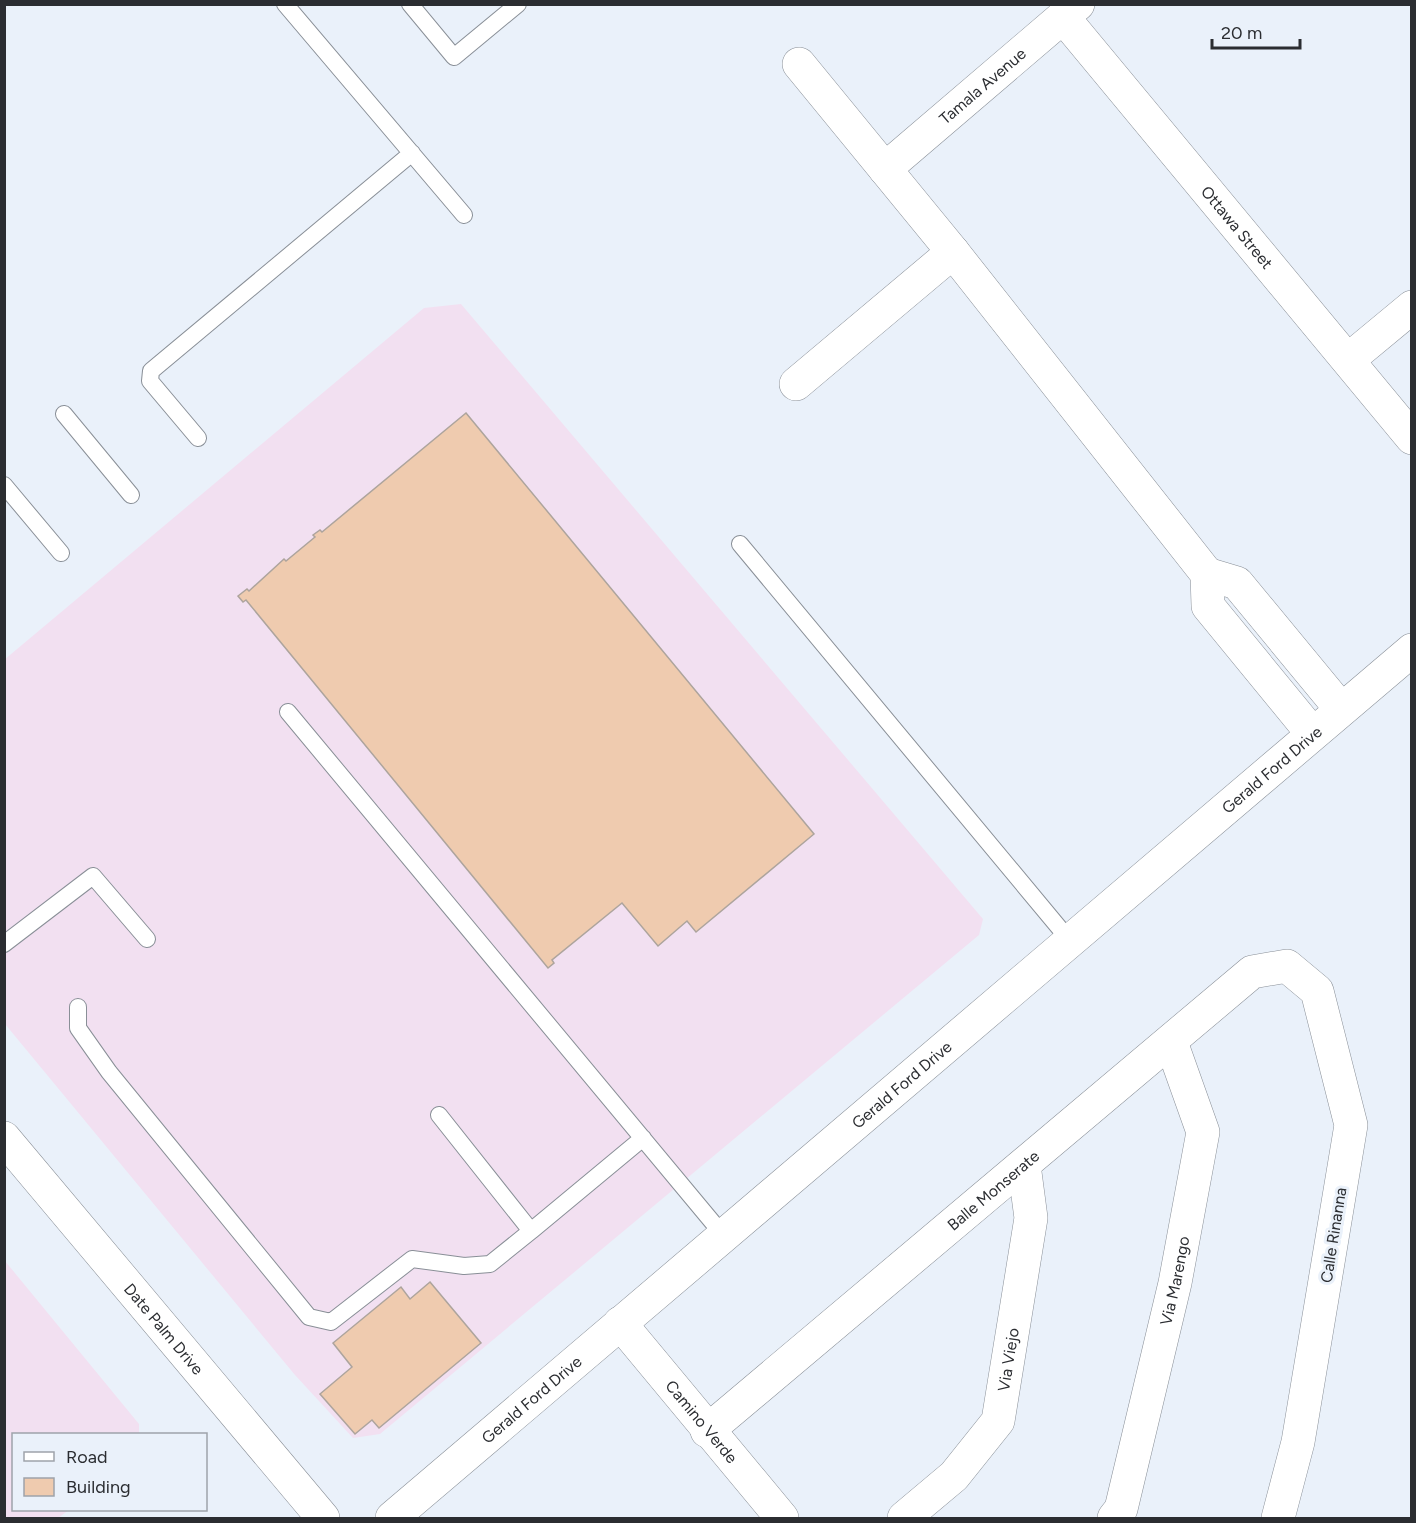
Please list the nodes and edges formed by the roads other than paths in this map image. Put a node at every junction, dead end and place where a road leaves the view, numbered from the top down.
1 (285, 4) edge
2 (410, 4) edge
3 (518, 4) edge
4 (1070, 11) edge
5 (799, 64) dead end
6 (412, 153) junction
7 (885, 169) junction
8 (464, 215) dead end
9 (953, 252) junction
10 (1412, 307) edge
11 (1348, 360) junction
12 (796, 384) dead end
13 (64, 414) dead end
14 (198, 438) dead end
15 (1412, 438) edge
16 (4, 485) edge
17 (131, 495) dead end
18 (740, 544) dead end
19 (61, 553) dead end
20 (1207, 574) junction
21 (1254, 602) junction
22 (1225, 627) junction
23 (1412, 650) edge
24 (1341, 709) junction
25 (288, 712) dead end
26 (1312, 734) junction
27 (147, 939) dead end
28 (1071, 942) junction
29 (4, 944) edge
30 (1287, 966) joint
31 (78, 1007) dead end
32 (1171, 1042) junction
33 (440, 1115) dead end
34 (4, 1138) edge
35 (643, 1138) junction
36 (1024, 1165) junction
37 (531, 1231) junction
38 (724, 1236) junction
39 (620, 1323) junction
40 (707, 1431) junction
41 (323, 1518) edge
42 (392, 1518) edge
43 (782, 1518) edge
44 (904, 1518) edge
45 (1114, 1518) edge
46 (1278, 1518) edge

1 - 6 lane
2 - 3 lane
4 - 7 street, Tamala Avenue
4 - 11 street, Ottawa Street
5 - 7 street
6 - 8 lane
6 - 14 lane
7 - 9 street
9 - 12 street
9 - 20 street
10 - 11 street
11 - 15 street, Ottawa Street
13 - 17 lane
16 - 19 lane
18 - 28 lane
20 - 21 street
20 - 22 street
21 - 22 street
21 - 24 street
22 - 26 street
23 - 24 street, Gerald Ford Drive
24 - 26 street, Gerald Ford Drive
25 - 35 lane
26 - 28 street, Gerald Ford Drive
27 - 29 lane
28 - 38 street, Gerald Ford Drive
30 - 32 street, Balle Monserate
30 - 46 street, Calle Rinanna
31 - 37 lane
32 - 36 street, Balle Monserate
32 - 45 street, Via Marengo
33 - 37 lane
34 - 41 street, Date Palm Drive
35 - 37 lane
35 - 38 lane
36 - 40 street, Balle Monserate
36 - 44 street, Via Viejo
38 - 39 street, Gerald Ford Drive
39 - 40 street, Camino Verde
39 - 42 street, Gerald Ford Drive
40 - 43 street, Camino Verde

